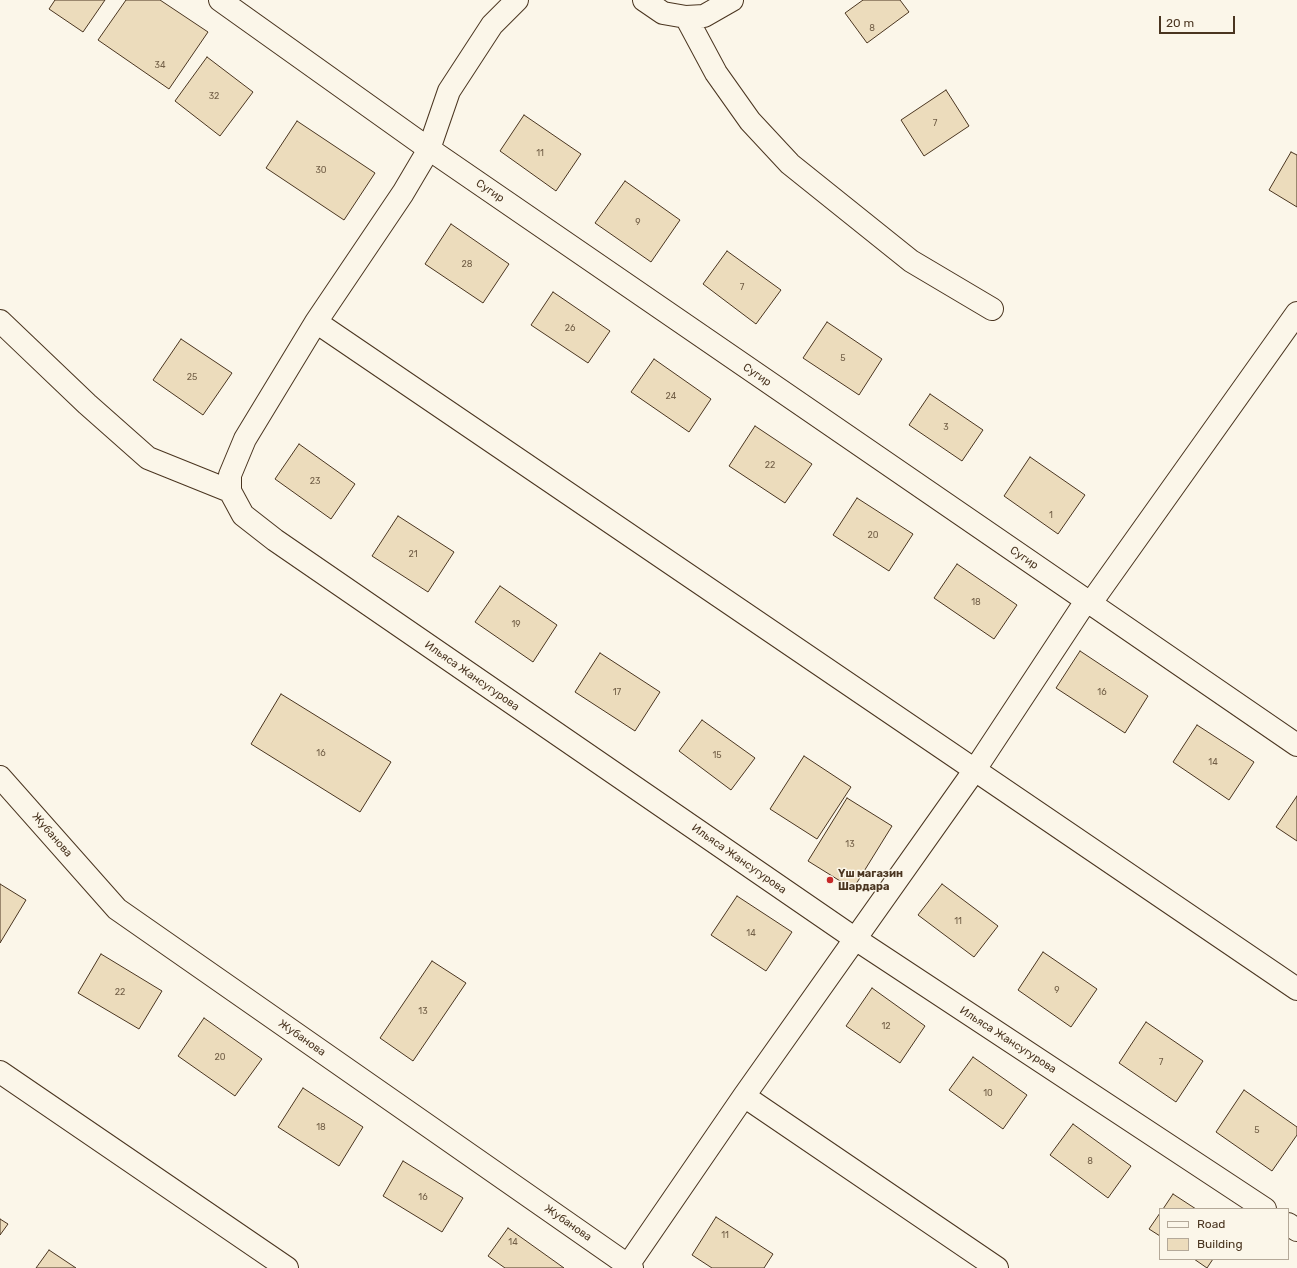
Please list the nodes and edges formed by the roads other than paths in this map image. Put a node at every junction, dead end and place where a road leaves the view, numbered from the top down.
1 (220, 0) edge
2 (516, 0) edge
3 (644, 0) edge
4 (732, 0) edge
5 (686, 17) junction
6 (429, 149) junction
7 (992, 308) dead end
8 (1297, 313) edge
9 (0, 321) edge
10 (316, 322) junction
11 (230, 491) junction
12 (1088, 602) junction
13 (1297, 745) edge
14 (974, 771) junction
15 (0, 777) edge
16 (854, 938) junction
17 (1297, 989) edge
18 (0, 1072) edge
19 (744, 1096) junction
20 (1262, 1208) edge
21 (629, 1267) edge
22 (287, 1268) edge
23 (997, 1268) edge

1 - 6 street, Сугир
2 - 6 street
3 - 5 street
4 - 5 street
5 - 7 street
6 - 10 street
6 - 12 street, Сугир
8 - 12 street
9 - 11 street
10 - 11 street
10 - 14 street
11 - 16 street, Ильяса Жансугурова
12 - 13 street, Сугир
12 - 14 street
14 - 16 street
14 - 17 street
15 - 21 street, Жубанова
16 - 19 street
16 - 20 street, Ильяса Жансугурова
18 - 22 street
19 - 21 street
19 - 23 street

